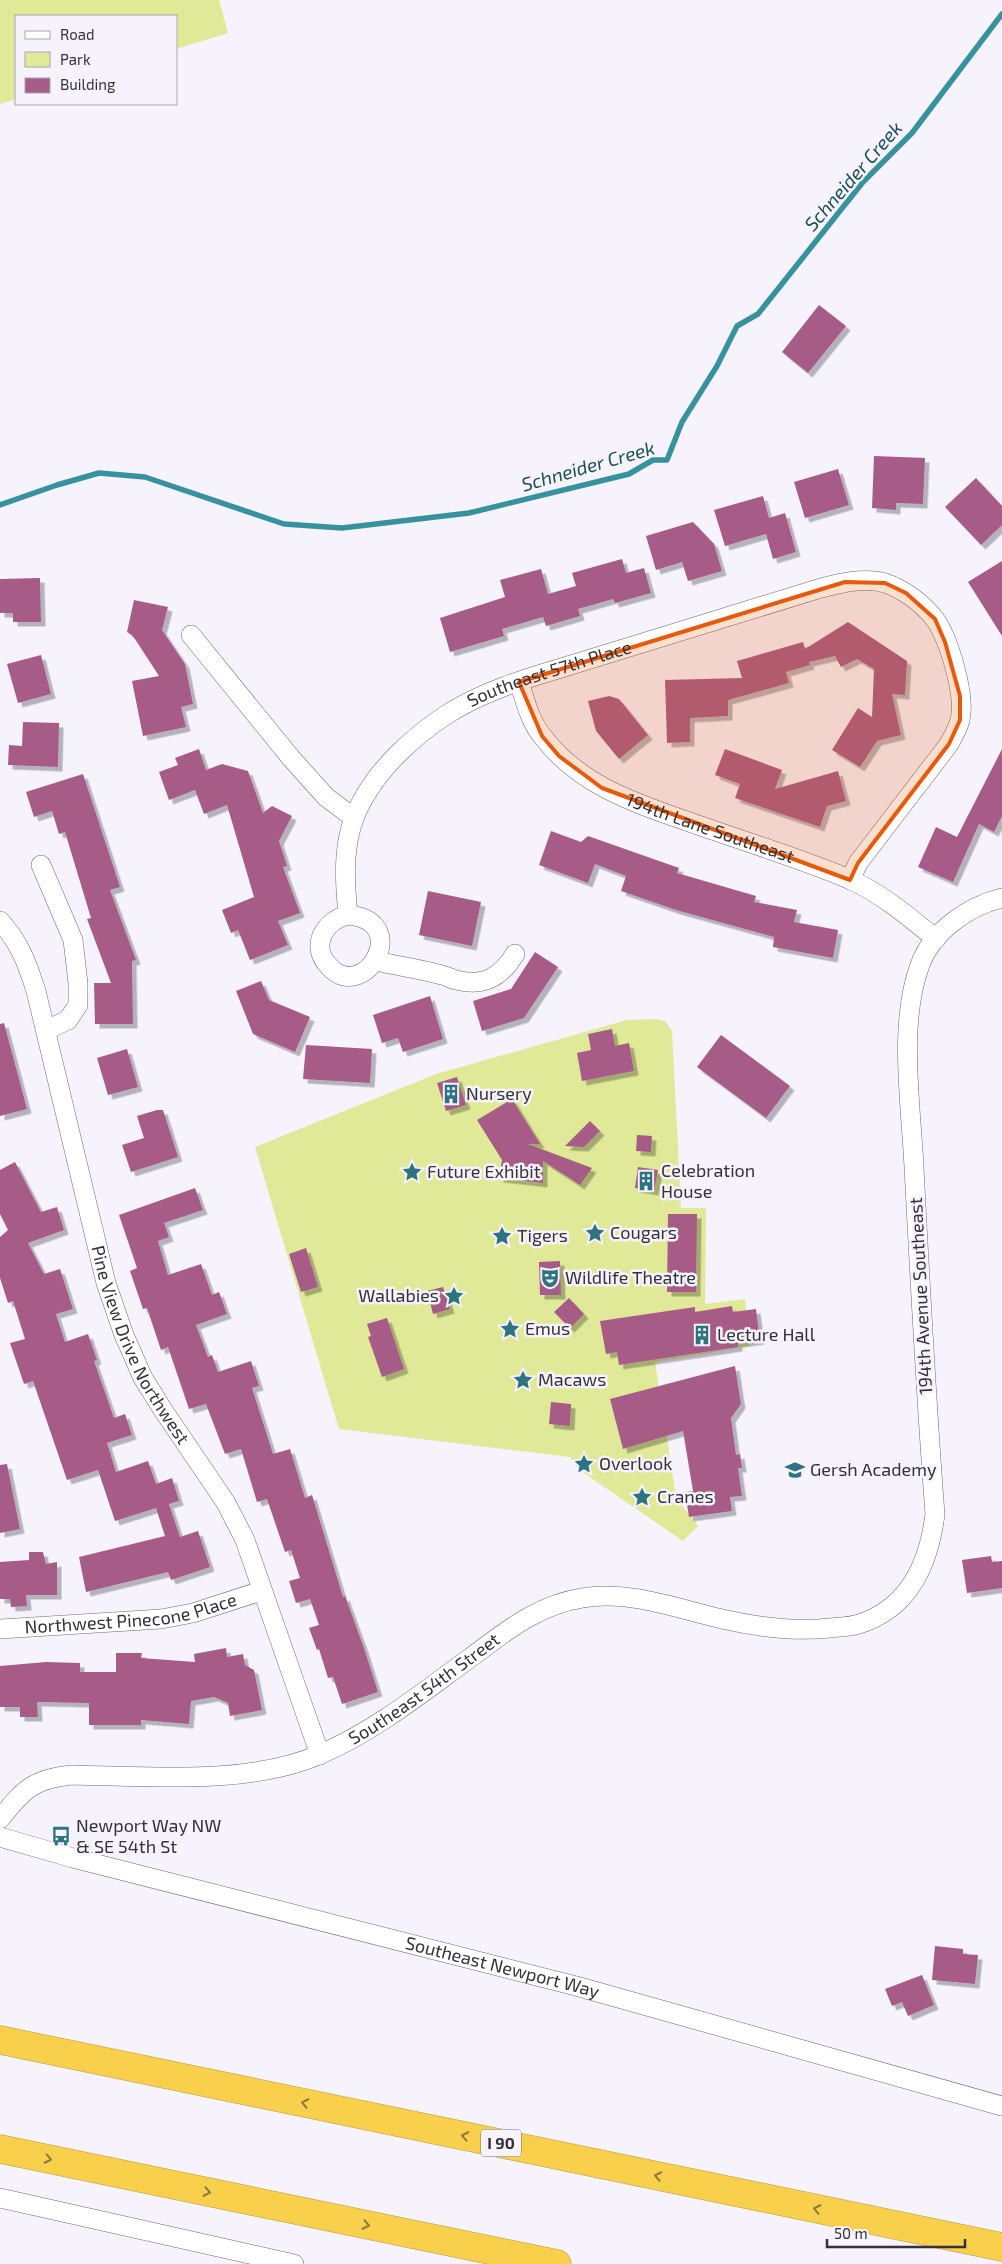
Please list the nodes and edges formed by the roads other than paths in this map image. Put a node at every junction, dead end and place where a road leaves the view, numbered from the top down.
1 (191, 635) dead end
2 (518, 682) junction
3 (354, 818) junction
4 (41, 865) dead end
5 (850, 880) junction
6 (1002, 898) edge
7 (348, 915) junction
8 (0, 921) edge
9 (936, 939) junction
10 (515, 954) dead end
11 (376, 961) junction
12 (46, 1030) junction
13 (261, 1591) junction
14 (857, 1625) joint
15 (0, 1629) edge
16 (320, 1755) junction
17 (0, 1819) edge
18 (0, 1837) edge
19 (0, 2040) edge
20 (1002, 2106) edge
21 (0, 2150) edge
22 (3, 2201) edge
23 (1002, 2247) edge
24 (219, 2256) edge
25 (294, 2264) edge
26 (557, 2264) edge

1 - 3 street
2 - 3 street, Southeast 57th Place
2 - 5 street, 194th Lane Southeast
2 - 5 street, Southeast 57th Place
3 - 7 street, Southeast 57th Place
4 - 12 street
5 - 9 street, 194th Lane Southeast
6 - 9 street, 194th Avenue Southeast
7 - 11 street
7 - 11 street
8 - 12 street, Pine View Drive Northwest
9 - 14 street, 194th Avenue Southeast
10 - 11 street
12 - 13 street, Pine View Drive Northwest
13 - 15 street, Northwest Pinecone Place
13 - 16 street, Pine View Drive Northwest
14 - 16 street, Southeast 54th Street
16 - 17 street, Southeast 54th Street
18 - 20 street, Southeast Newport Way
23 -> 19 highway, I 90
21 -> 26 highway
22 - 24 street
24 - 25 street

